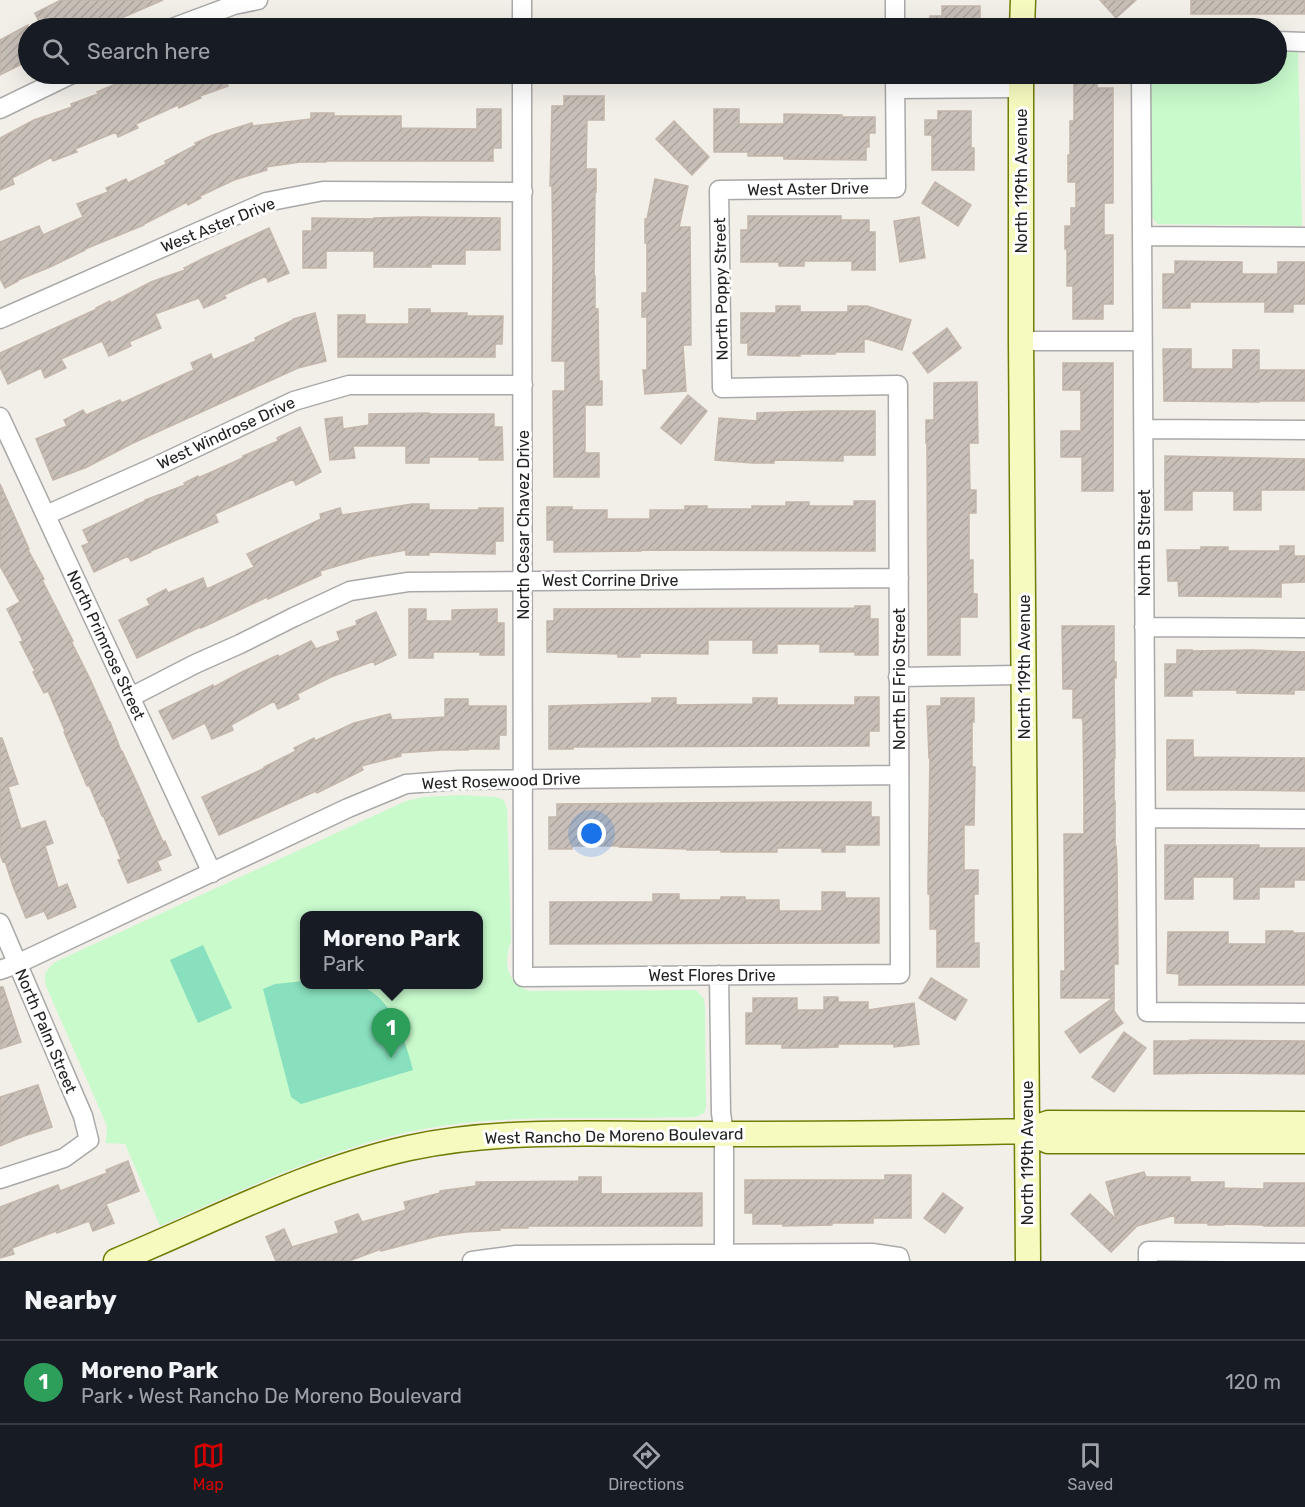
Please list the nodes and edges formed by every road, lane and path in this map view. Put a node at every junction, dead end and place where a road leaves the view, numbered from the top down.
1 (258, 0) edge
2 (522, 0) edge
3 (895, 0) edge
4 (1023, 0) edge
5 (199, 18) edge
6 (522, 18) edge
7 (895, 18) edge
8 (1022, 18) edge
9 (1287, 41) edge
10 (1305, 42) edge
11 (51, 84) edge
12 (522, 84) edge
13 (895, 84) edge
14 (1021, 84) edge
15 (1141, 84) edge
16 (0, 109) edge
17 (719, 190) joint
18 (523, 192) junction
19 (1142, 236) junction
20 (1305, 237) edge
21 (0, 319) edge
22 (1021, 341) junction
23 (1142, 341) junction
24 (523, 385) junction
25 (898, 385) joint
26 (0, 417) edge
27 (1143, 429) junction
28 (1305, 430) edge
29 (46, 516) junction
30 (899, 578) junction
31 (523, 581) junction
32 (1144, 627) junction
33 (1305, 628) edge
34 (1024, 675) junction
35 (898, 676) junction
36 (131, 697) junction
37 (899, 775) junction
38 (523, 780) junction
39 (1146, 818) junction
40 (1305, 819) edge
41 (212, 873) junction
42 (0, 923) edge
43 (9, 967) edge
44 (900, 974) joint
45 (719, 975) junction
46 (524, 977) joint
47 (1305, 1013) edge
48 (1305, 1124) edge
49 (1027, 1131) junction
50 (724, 1134) junction
51 (1305, 1141) edge
52 (0, 1179) edge
53 (1305, 1253) edge
54 (724, 1254) junction
55 (1148, 1256) edge
56 (899, 1259) edge
57 (116, 1261) edge
58 (472, 1261) edge
59 (1028, 1261) edge

1 - 5 street
2 - 6 street
3 - 7 street
4 - 8 street
9 - 10 street
11 - 16 street
12 - 18 street, North Cesar Chavez Drive
13 - 17 street, West Aster Drive
14 - 22 street, North 119th Avenue
15 - 19 street, North B Street
17 - 25 street, North Poppy Street
18 - 21 street, West Aster Drive
18 - 24 street, North Cesar Chavez Drive
19 - 20 street
19 - 23 street, North B Street
22 - 23 street
22 - 34 street, North 119th Avenue
23 - 27 street, North B Street
24 - 29 street, West Windrose Drive
24 - 31 street, North Cesar Chavez Drive
25 - 30 street, North El Frio Street
26 - 29 street, North Primrose Street
27 - 28 street
27 - 32 street, North B Street
29 - 36 street, North Primrose Street
30 - 31 street, West Corrine Drive
30 - 35 street, North El Frio Street
31 - 36 street, West Corrine Drive
31 - 38 street, North Cesar Chavez Drive
32 - 33 street
32 - 39 street, North B Street
34 - 35 street
34 - 49 street, North 119th Avenue
35 - 37 street, North El Frio Street
36 - 41 street, North Primrose Street
37 - 38 street, West Rosewood Drive
37 - 44 street, North El Frio Street
38 - 41 street, West Rosewood Drive
38 - 46 street, North Cesar Chavez Drive
39 - 40 street
39 - 47 street, North B Street
41 - 43 street, West Rosewood Drive
42 - 43 street, North Palm Street
43 - 52 street, North Palm Street
44 - 45 street, West Flores Drive
45 - 46 street, West Flores Drive
45 - 50 street
48 - 49 street, West Rancho De Moreno Boulevard
49 - 50 street, West Rancho De Moreno Boulevard
49 - 51 street, West Rancho De Moreno Boulevard
49 - 59 street, North 119th Avenue
50 - 54 street
50 - 57 street, West Rancho De Moreno Boulevard
53 - 55 street
54 - 56 street
54 - 58 street

